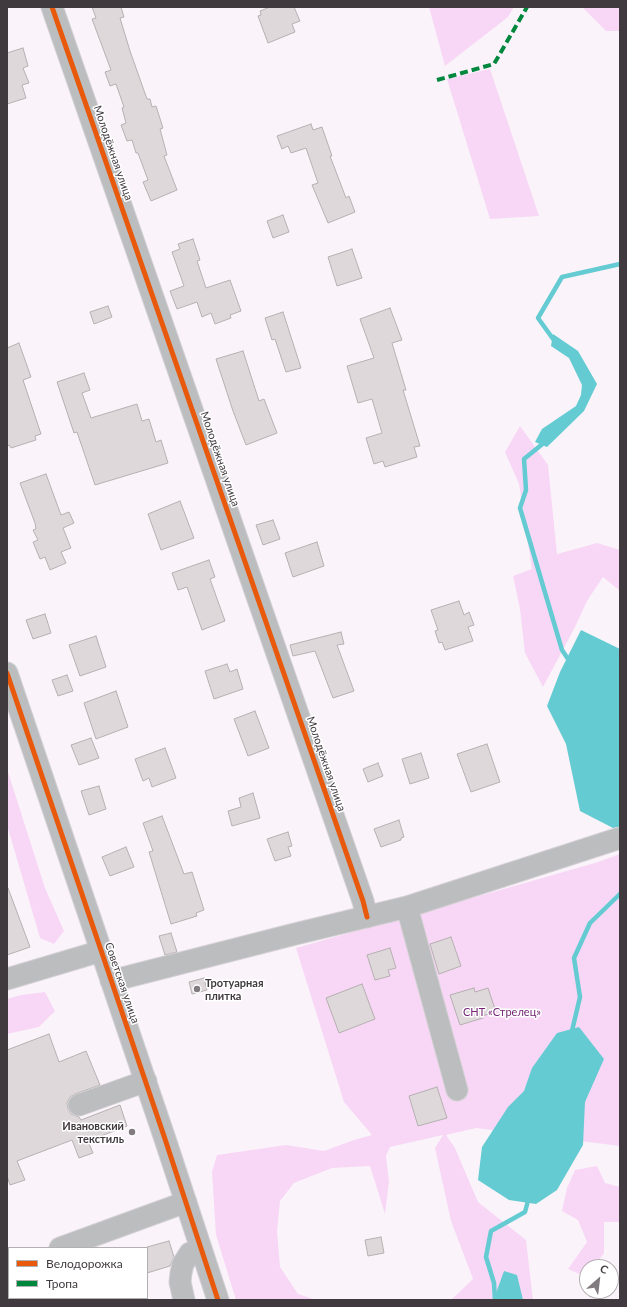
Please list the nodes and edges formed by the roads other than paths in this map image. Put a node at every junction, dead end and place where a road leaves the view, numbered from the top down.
1 (52, 7) edge
2 (7, 673) edge
3 (620, 838) edge
4 (407, 908) junction
5 (366, 917) junction
6 (100, 951) junction
7 (7, 979) edge
8 (111, 981) junction
9 (146, 1081) junction
10 (457, 1090) dead end
11 (79, 1105) dead end
12 (186, 1202) junction
13 (63, 1247) edge
14 (190, 1253) dead end
15 (184, 1300) edge
16 (218, 1300) edge

1 - 5 street, Молодёжная улица
2 - 6 street, Советская улица
3 - 4 street
4 - 5 street
4 - 10 street
5 - 8 street
6 - 7 street
6 - 8 street, Советская улица
8 - 9 street, Советская улица
9 - 11 street
9 - 12 street, Советская улица
12 - 13 street
12 - 16 street, Советская улица
14 - 15 street

